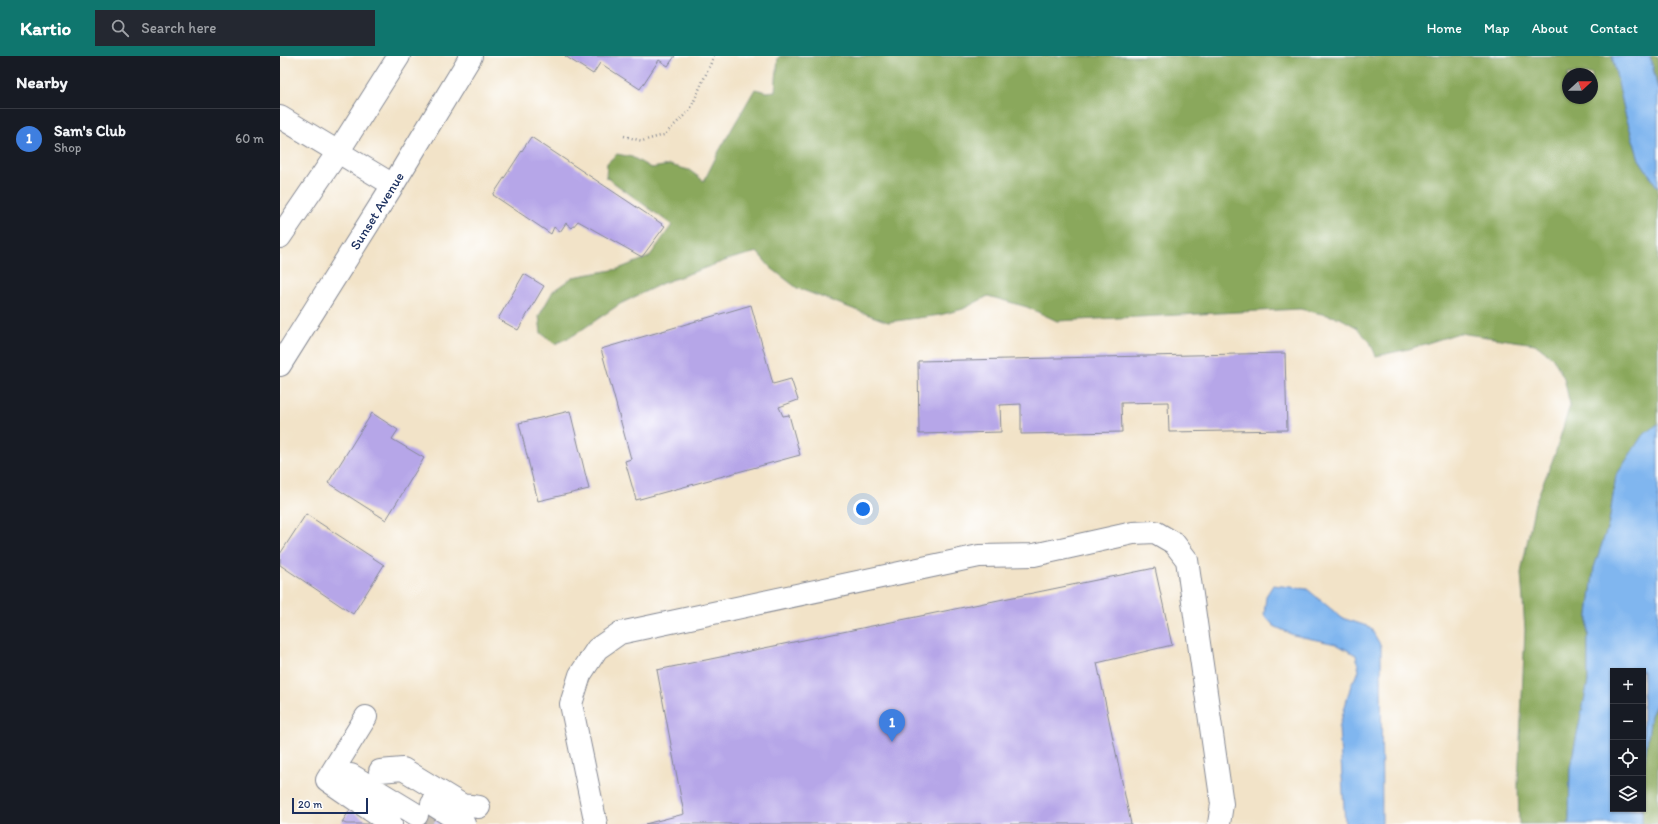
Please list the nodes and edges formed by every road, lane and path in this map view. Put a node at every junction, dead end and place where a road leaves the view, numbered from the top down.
1 (398, 56) edge
2 (471, 56) edge
3 (714, 56) edge
4 (280, 117) edge
5 (624, 136) dead end
6 (338, 152) junction
7 (393, 185) junction
8 (280, 237) edge
9 (280, 364) edge
10 (366, 717) dead end
11 (351, 775) dead end
12 (479, 807) dead end
13 (417, 815) tunnel mouth
14 (391, 824) edge
15 (464, 824) edge
16 (596, 824) edge
17 (1219, 824) edge

1 - 6 main road
2 - 7 main road, Sunset Avenue
3 - 5 path
4 - 6 main road
6 - 7 main road
6 - 8 main road
7 - 9 main road, Sunset Avenue
10 - 14 main road
11 - 13 main road
12 - 15 main road
16 - 17 main road

